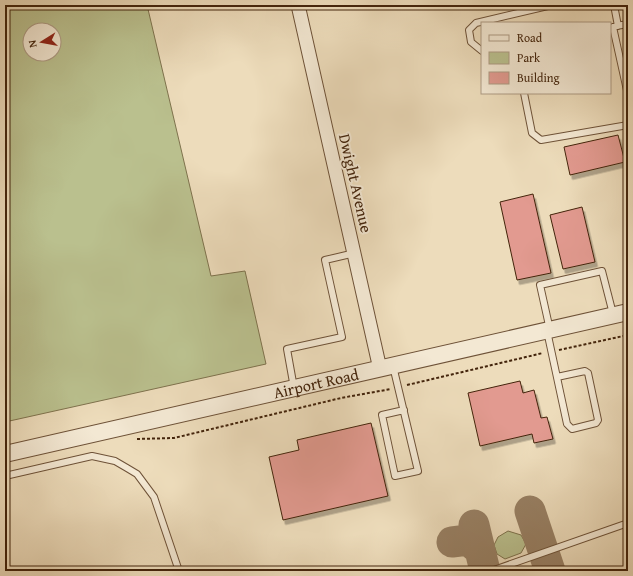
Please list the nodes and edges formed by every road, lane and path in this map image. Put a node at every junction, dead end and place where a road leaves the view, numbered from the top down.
1 (298, 5) edge
2 (552, 5) edge
3 (614, 5) edge
4 (628, 24) edge
5 (614, 26) edge
6 (481, 50) edge
7 (524, 94) edge
8 (628, 95) edge
9 (628, 125) edge
10 (354, 253) junction
11 (621, 314) edge
12 (549, 330) junction
13 (628, 334) edge
14 (552, 352) junction
15 (386, 367) junction
16 (557, 377) junction
17 (398, 387) junction
18 (295, 388) junction
19 (404, 410) junction
20 (134, 439) dead end
21 (5, 454) edge
22 (5, 476) edge
23 (628, 523) edge
24 (179, 571) edge
25 (491, 571) edge

1 - 10 street, Dwight Avenue
2 - 6 lane
3 - 5 lane
4 - 5 lane
5 - 8 lane
7 - 9 lane
10 - 15 street, Dwight Avenue
10 - 18 lane
11 - 12 street, Airport Road
11 - 12 lane
12 - 14 lane
12 - 15 street, Airport Road
13 - 14 path
14 - 16 lane
14 - 17 path
15 - 17 lane
15 - 18 street, Airport Road
16 - 16 lane
17 - 19 lane
17 - 20 path
18 - 21 street, Airport Road
19 - 19 lane
22 - 24 lane
23 - 25 lane

